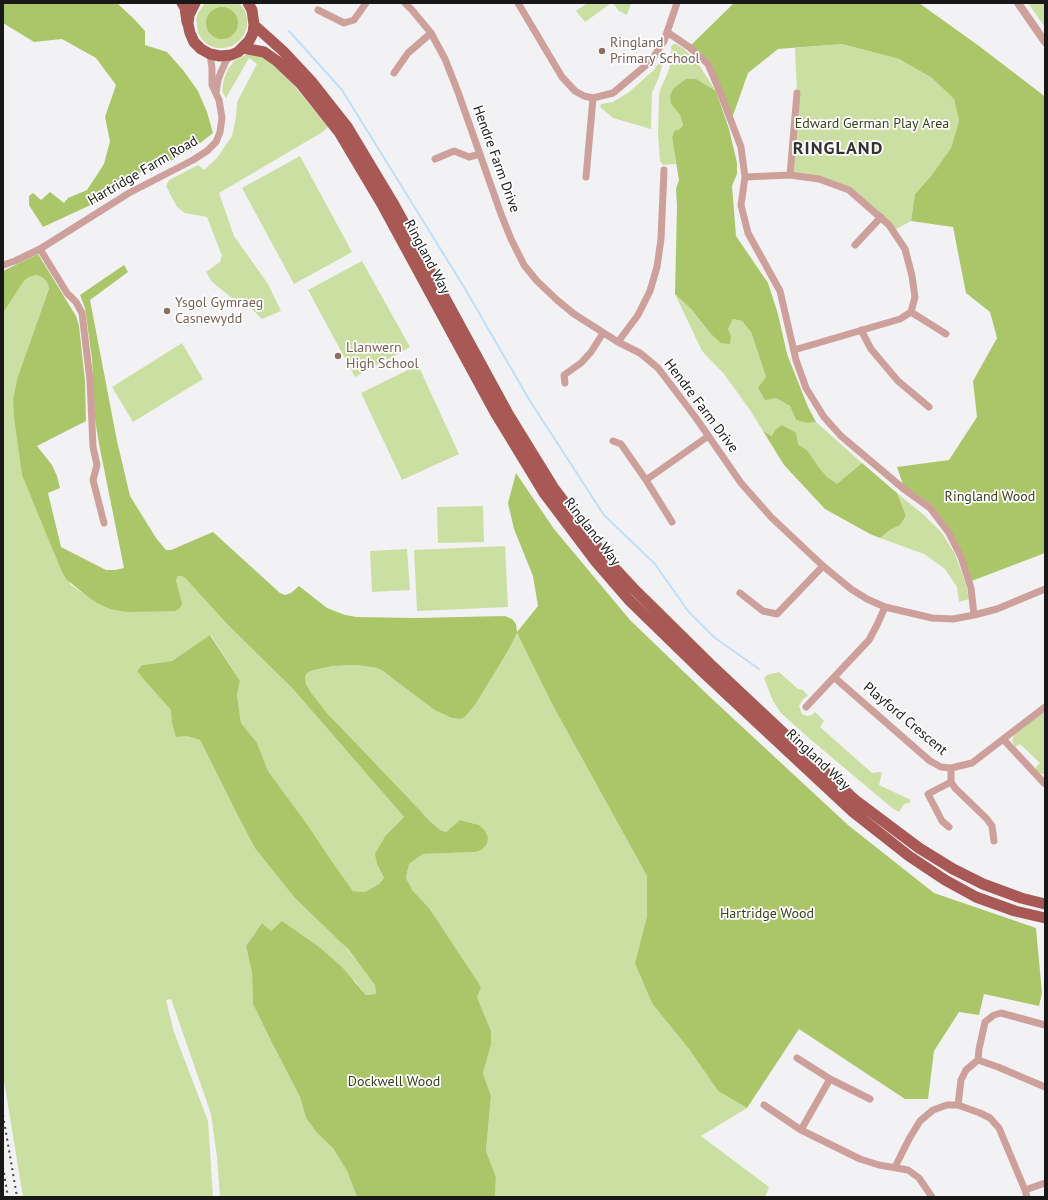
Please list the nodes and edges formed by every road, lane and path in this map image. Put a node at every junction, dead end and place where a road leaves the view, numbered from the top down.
1 (182, 3) edge
2 (195, 3) edge
3 (366, 3) edge
4 (405, 3) edge
5 (518, 3) edge
6 (677, 3) edge
7 (1018, 3) edge
8 (251, 5) edge
9 (318, 10) dead end
10 (188, 24) junction
11 (254, 25) junction
12 (668, 32) junction
13 (430, 34) junction
14 (1045, 42) edge
15 (243, 48) junction
16 (210, 54) junction
17 (231, 55) junction
18 (394, 73) dead end
19 (797, 93) dead end
20 (216, 94) junction
21 (593, 98) junction
22 (480, 154) junction
23 (435, 158) dead end
24 (664, 170) dead end
25 (790, 175) junction
26 (586, 177) dead end
27 (745, 177) junction
28 (881, 217) junction
29 (855, 245) dead end
30 (40, 249) junction
31 (3, 265) edge
32 (911, 312) junction
33 (861, 330) junction
34 (603, 333) junction
35 (946, 334) dead end
36 (618, 342) junction
37 (794, 350) junction
38 (565, 383) dead end
39 (929, 407) dead end
40 (707, 436) junction
41 (613, 441) dead end
42 (646, 480) junction
43 (672, 522) dead end
44 (104, 523) dead end
45 (823, 566) junction
46 (1045, 589) edge
47 (740, 593) dead end
48 (885, 607) junction
49 (974, 615) junction
50 (835, 678) junction
51 (806, 707) dead end
52 (1045, 707) edge
53 (1003, 739) junction
54 (951, 768) junction
55 (951, 782) junction
56 (1044, 783) edge
57 (949, 827) dead end
58 (994, 841) dead end
59 (1045, 904) edge
60 (1045, 918) edge
61 (1045, 1025) edge
62 (798, 1058) dead end
63 (978, 1060) junction
64 (830, 1078) junction
65 (1045, 1087) edge
66 (870, 1099) dead end
67 (764, 1104) dead end
68 (958, 1105) junction
69 (801, 1130) junction
70 (895, 1167) junction
71 (1045, 1183) edge
72 (1026, 1193) edge
73 (932, 1197) edge

1 - 10 main road
2 - 10 main road
3 - 9 street
4 - 13 street, Hendre Farm Drive
5 - 21 street
6 - 12 street
7 - 14 street
8 - 11 main road
10 - 16 main road
11 - 15 main road
11 - 59 main road, Ringland Way
12 - 21 street
12 - 27 street
13 - 18 street
13 - 22 street, Hendre Farm Drive
15 - 17 main road
15 - 60 main road, Ringland Way
16 - 17 main road
16 - 20 street, Hartridge Farm Road
17 - 20 street, Hartridge Farm Road
19 - 25 street
20 - 30 street, Hartridge Farm Road
21 - 26 street
22 - 23 street
22 - 34 street, Hendre Farm Drive
24 - 36 street
25 - 27 street
25 - 28 street
27 - 37 street
28 - 29 street
28 - 32 street
30 - 31 street, Hartridge Farm Road
30 - 44 street
32 - 33 street
32 - 35 street
33 - 37 street
33 - 39 street
34 - 36 street, Hendre Farm Drive
34 - 38 street
36 - 40 street, Hendre Farm Drive
37 - 49 street
40 - 42 street
40 - 45 street, Hendre Farm Drive
41 - 42 street
42 - 43 street
45 - 47 street
45 - 48 street, Hendre Farm Drive
46 - 49 street, Hendre Farm Drive
48 - 49 street, Hendre Farm Drive
48 - 50 street
50 - 51 street
50 - 54 street, Playford Crescent
52 - 53 street, Playford Crescent
53 - 54 street, Playford Crescent
53 - 56 street
54 - 55 street
55 - 57 street
55 - 58 street
61 - 63 street
62 - 64 street
63 - 65 street
63 - 68 street
64 - 66 street
64 - 69 street
67 - 69 street
68 - 70 street
68 - 72 street
69 - 70 street
70 - 73 street
71 - 72 street

